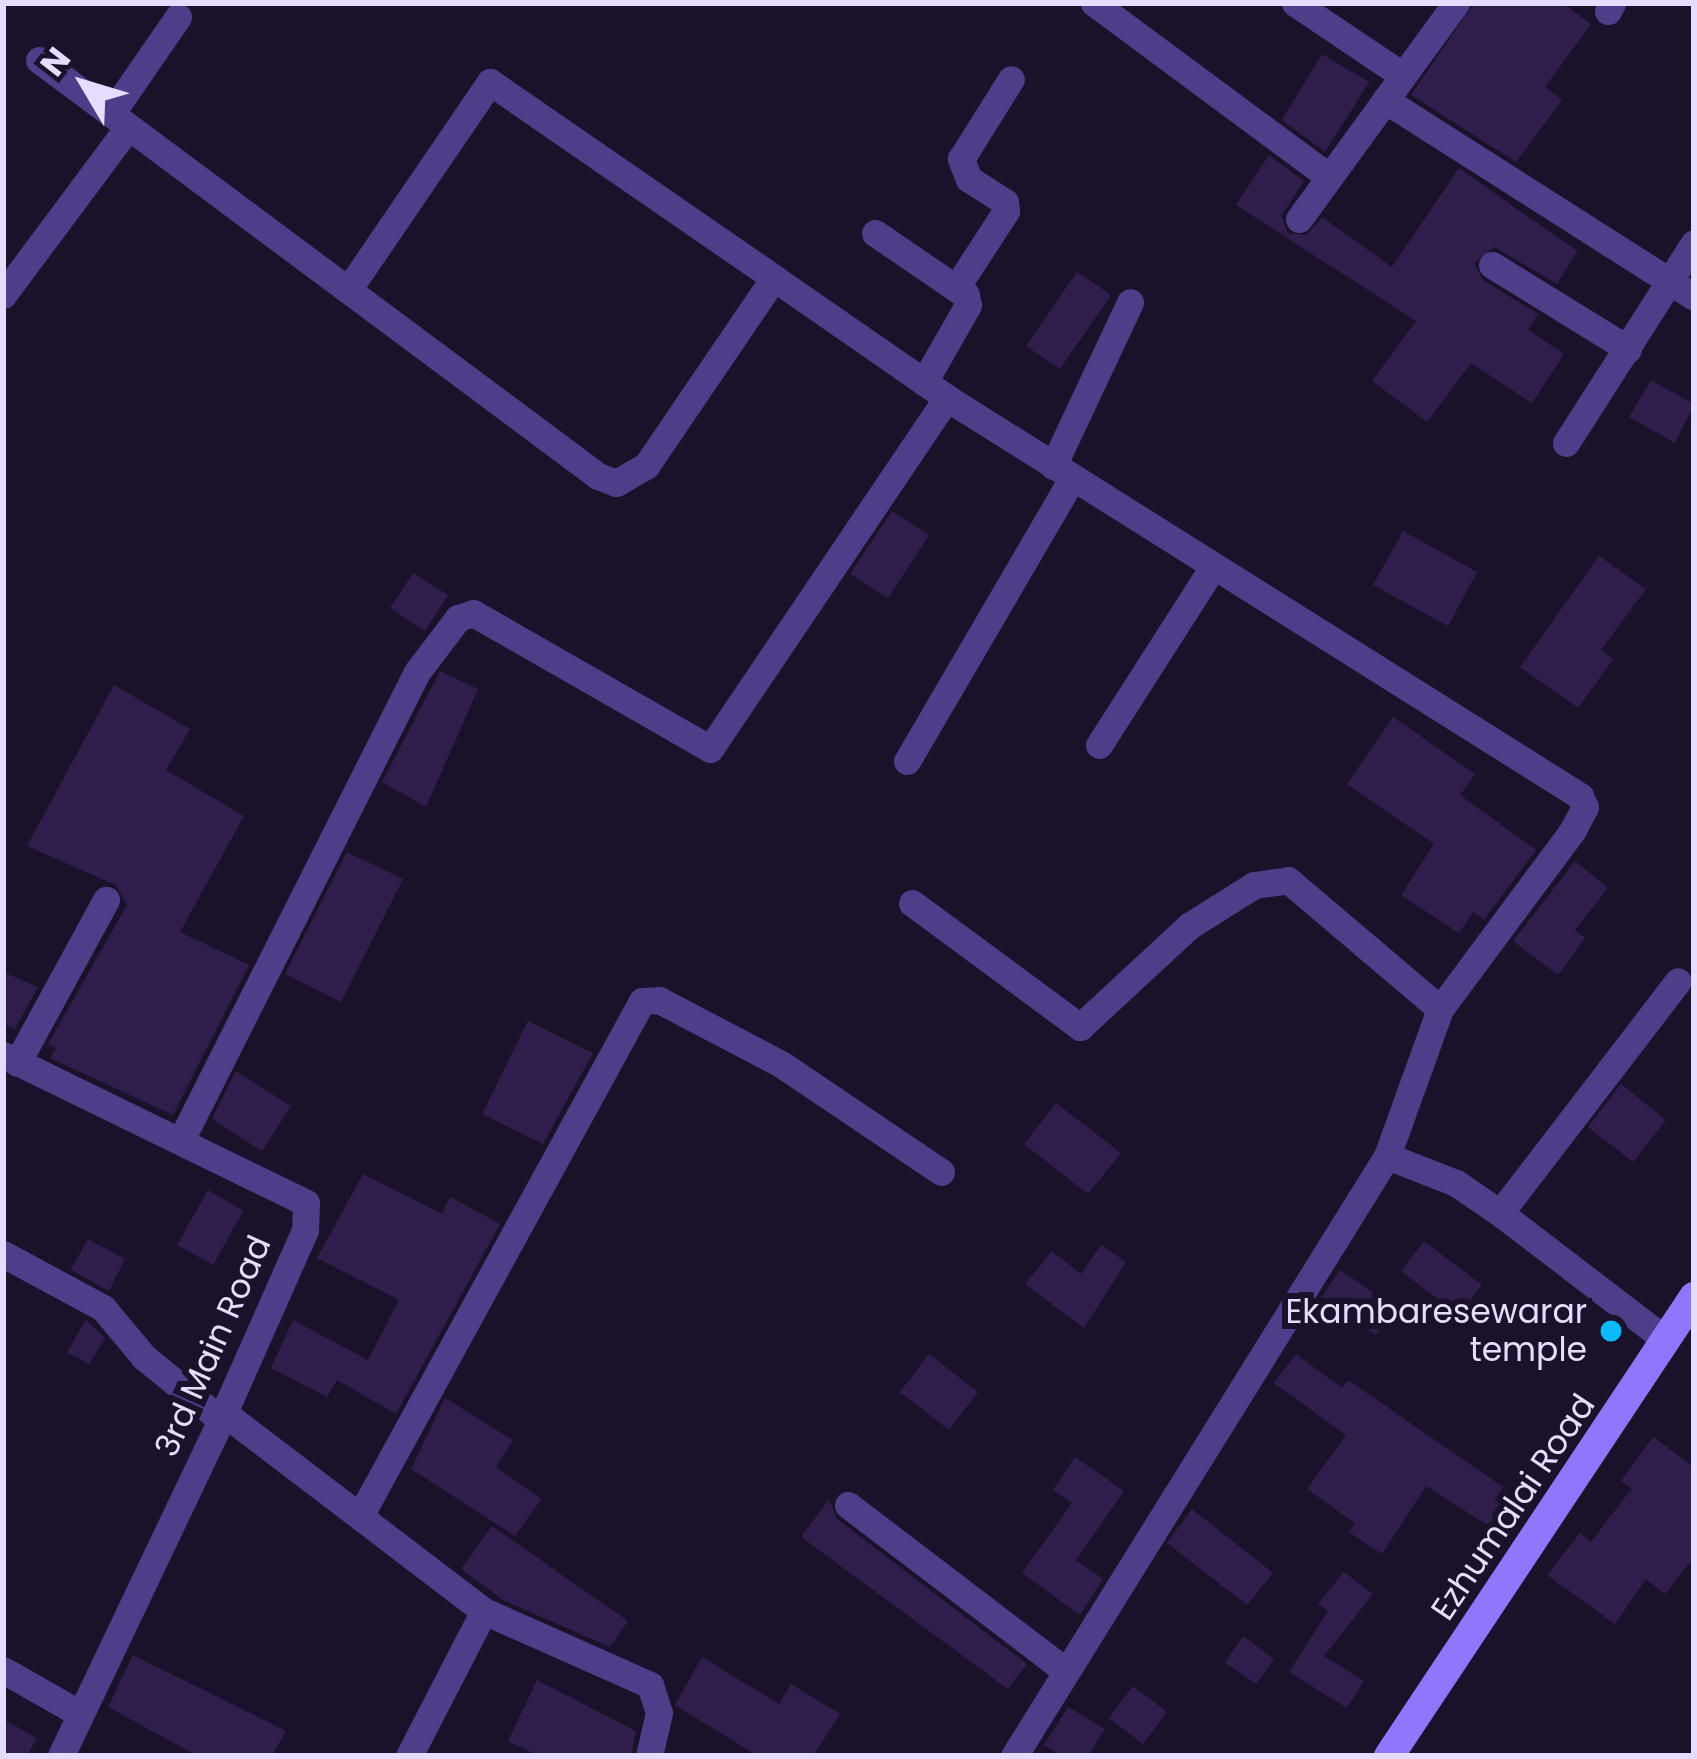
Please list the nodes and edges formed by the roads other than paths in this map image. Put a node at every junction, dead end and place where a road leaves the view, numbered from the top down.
1 (1094, 3) edge
2 (1295, 3) edge
3 (1456, 3) edge
4 (178, 17) dead end
5 (39, 60) dead end
6 (1402, 75) junction
7 (1011, 79) dead end
8 (1385, 100) junction
9 (119, 120) junction
10 (1329, 177) junction
11 (1299, 219) dead end
12 (874, 233) dead end
13 (1694, 243) edge
14 (1492, 266) dead end
15 (774, 278) junction
16 (956, 288) junction
17 (348, 290) junction
18 (1684, 291) edge
19 (3, 296) edge
20 (1130, 302) dead end
21 (1628, 349) junction
22 (936, 390) junction
23 (1566, 443) dead end
24 (1062, 472) junction
25 (1213, 568) junction
26 (1099, 745) dead end
27 (907, 761) dead end
28 (106, 900) dead end
29 (912, 903) dead end
30 (1678, 981) dead end
31 (1440, 1009) junction
32 (10, 1059) edge
33 (181, 1140) junction
34 (1387, 1156) junction
35 (941, 1172) dead end
36 (1500, 1213) junction
37 (3, 1254) edge
38 (1694, 1297) edge
39 (1666, 1340) junction
40 (223, 1416) junction
41 (848, 1505) dead end
42 (360, 1516) junction
43 (484, 1611) junction
44 (3, 1670) edge
45 (1066, 1670) junction
46 (80, 1714) junction
47 (61, 1756) edge
48 (409, 1756) edge
49 (649, 1756) edge
50 (1014, 1756) edge
51 (1390, 1756) edge

1 - 10 street
2 - 6 street
3 - 6 street
4 - 9 street
5 - 9 street
6 - 8 street
7 - 16 street
8 - 10 street
8 - 18 street
9 - 17 street
9 - 19 street
10 - 11 street
12 - 16 street
13 - 18 street
14 - 21 street
15 - 17 street
15 - 17 street
15 - 22 street
16 - 22 street
18 - 21 street
20 - 24 street
21 - 23 street
22 - 24 street
22 - 33 street
24 - 25 street
24 - 27 street
25 - 26 street
25 - 31 street
28 - 32 street
29 - 31 street
30 - 36 street
31 - 34 street
32 - 33 street, 3rd Main Road
33 - 40 street, 3rd Main Road
34 - 36 street
34 - 45 street
35 - 42 street
36 - 39 street
37 - 40 street
38 - 39 street, Ezhumalai Road
39 - 51 street, Ezhumalai Road
40 - 42 street
40 - 46 street, 3rd Main Road
41 - 45 street
42 - 43 street
43 - 48 street
43 - 49 street
44 - 46 street
45 - 50 street
46 - 47 street, 3rd Main Road

